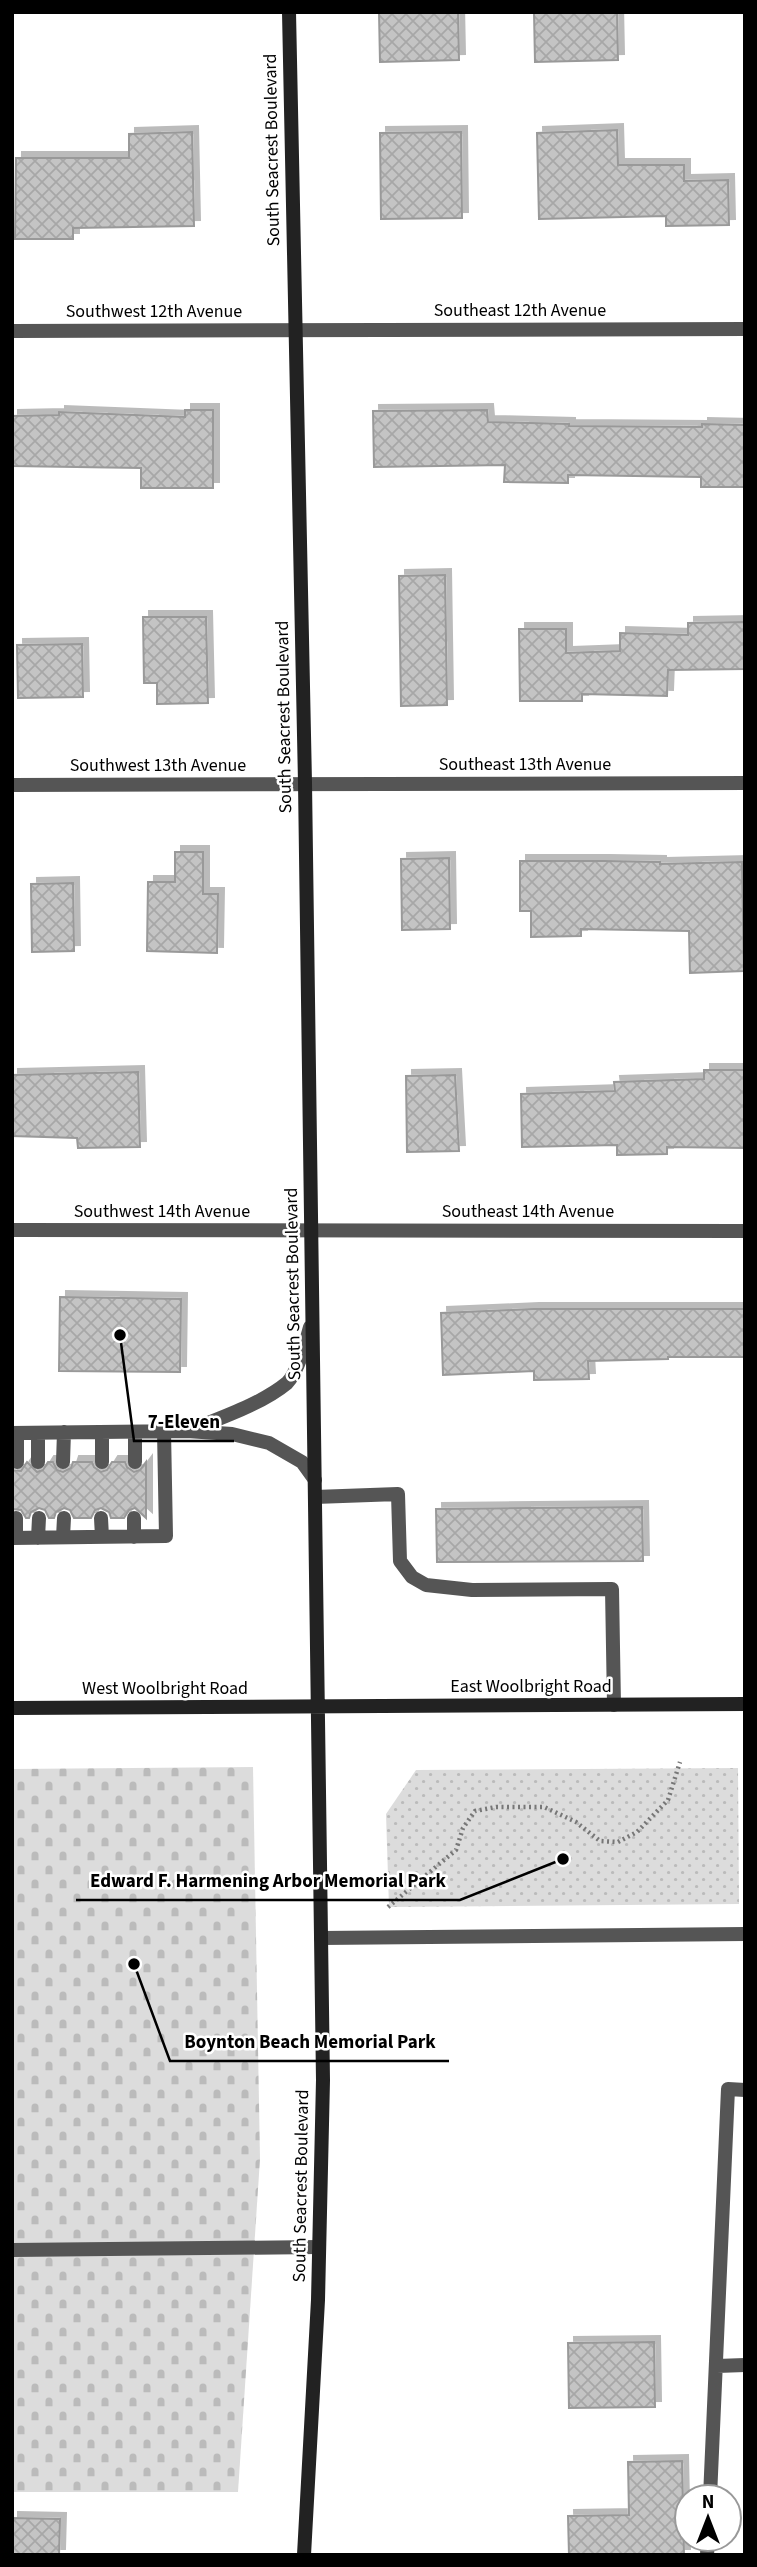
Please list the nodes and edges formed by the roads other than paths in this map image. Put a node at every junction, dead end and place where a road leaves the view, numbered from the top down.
1 (289, 12) edge
2 (745, 329) edge
3 (295, 330) junction
4 (12, 331) edge
5 (745, 782) edge
6 (305, 783) junction
7 (12, 785) edge
8 (12, 1230) edge
9 (311, 1230) junction
10 (745, 1231) edge
11 (312, 1316) junction
12 (164, 1431) junction
13 (187, 1431) junction
14 (64, 1432) junction
15 (102, 1432) junction
16 (135, 1432) junction
17 (15, 1433) edge
18 (37, 1433) junction
19 (18, 1462) dead end
20 (38, 1462) dead end
21 (63, 1462) dead end
22 (102, 1462) dead end
23 (135, 1462) dead end
24 (315, 1480) junction
25 (315, 1497) junction
26 (16, 1518) dead end
27 (38, 1518) dead end
28 (64, 1518) dead end
29 (101, 1518) dead end
30 (134, 1518) dead end
31 (63, 1537) junction
32 (102, 1537) junction
33 (134, 1537) junction
34 (14, 1538) edge
35 (38, 1538) junction
36 (614, 1704) junction
37 (745, 1704) edge
38 (317, 1707) junction
39 (12, 1708) edge
40 (745, 1934) edge
41 (321, 1938) junction
42 (745, 2090) edge
43 (319, 2247) junction
44 (12, 2250) edge
45 (745, 2365) edge
46 (717, 2366) junction
47 (711, 2483) edge
48 (304, 2555) edge

1 - 3 street, South Seacrest Boulevard
2 - 3 street, Southeast 12th Avenue
3 - 4 street, Southwest 12th Avenue
3 - 6 street, South Seacrest Boulevard
5 - 6 street, Southeast 13th Avenue
6 - 7 street, Southwest 13th Avenue
6 - 9 street, South Seacrest Boulevard
8 - 9 street, Southwest 14th Avenue
9 - 10 street, Southeast 14th Avenue
9 - 11 street, South Seacrest Boulevard
11 - 13 street
11 - 24 street, South Seacrest Boulevard
12 - 13 street
12 - 16 street
12 - 33 street
13 - 24 street
14 - 15 street
14 - 18 street
14 - 21 street
15 - 16 street
15 - 22 street
16 - 23 street
17 - 18 street
17 - 19 street
18 - 20 street
24 - 25 street, South Seacrest Boulevard
25 - 36 street
25 - 38 street, South Seacrest Boulevard
26 - 34 street
27 - 35 street
28 - 31 street
29 - 32 street
30 - 33 street
31 - 32 street
31 - 35 street
32 - 33 street
34 - 35 street
36 - 37 street, East Woolbright Road
36 - 38 street, East Woolbright Road
38 - 39 street, West Woolbright Road
38 - 41 street, South Seacrest Boulevard
40 - 41 street
41 - 43 street, South Seacrest Boulevard
42 - 46 street
43 - 44 street
43 - 48 street, South Seacrest Boulevard
45 - 46 street
46 - 47 street

